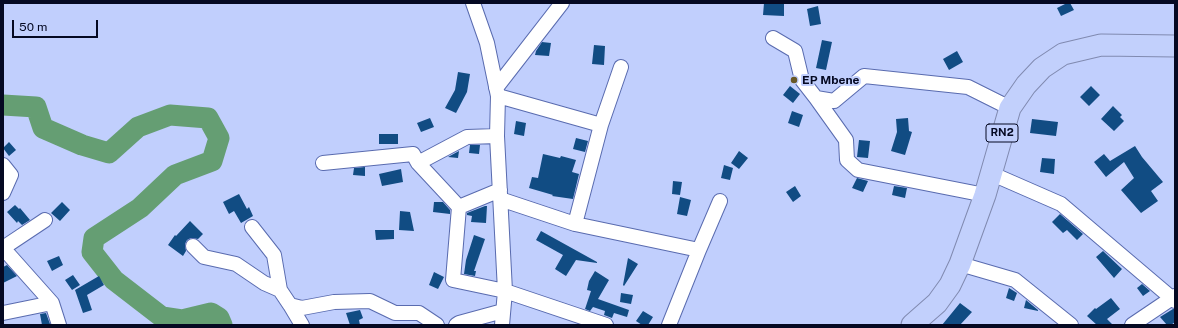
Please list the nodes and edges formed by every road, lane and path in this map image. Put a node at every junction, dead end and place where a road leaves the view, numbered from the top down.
1 (473, 3) edge
2 (562, 3) edge
3 (772, 38) dead end
4 (1175, 46) edge
5 (621, 67) dead end
6 (497, 92) junction
7 (816, 98) junction
8 (1010, 108) junction
9 (601, 125) junction
10 (497, 136) junction
11 (323, 163) dead end
12 (418, 163) junction
13 (3, 165) edge
14 (990, 173) junction
15 (3, 193) edge
16 (500, 195) junction
17 (985, 195) junction
18 (720, 201) dead end
19 (459, 207) junction
20 (45, 220) dead end
21 (575, 224) junction
22 (252, 227) dead end
23 (193, 246) dead end
24 (3, 248) edge
25 (698, 250) junction
26 (960, 264) junction
27 (280, 290) junction
28 (505, 292) junction
29 (1174, 299) edge
30 (52, 302) junction
31 (290, 305) junction
32 (3, 313) edge
33 (502, 318) edge
34 (59, 325) edge
35 (302, 325) edge
36 (437, 325) edge
37 (456, 325) edge
38 (606, 325) edge
39 (669, 325) edge
40 (912, 325) edge
41 (1071, 325) edge
42 (1132, 325) edge

1 - 6 street
2 - 6 street
3 - 7 street
4 - 8 highway, RN2
5 - 9 street
6 - 9 street
6 - 10 street
7 - 8 street
7 - 17 street
8 - 14 highway, RN2
9 - 21 street
10 - 12 street
10 - 16 street
11 - 12 street
12 - 19 street
13 - 15 street
14 - 17 highway, RN2
14 - 29 street
16 - 19 street
16 - 21 street
16 - 28 street
17 - 26 highway, RN2
18 - 25 street
19 - 28 street
20 - 24 street
21 - 25 street
22 - 27 street
23 - 27 street
24 - 30 street
25 - 39 street
26 - 40 highway, RN2
26 - 41 street
27 - 31 street
28 - 33 street
28 - 38 street
29 - 42 street
30 - 32 street
30 - 34 street
31 - 35 street
31 - 36 street
33 - 37 street

